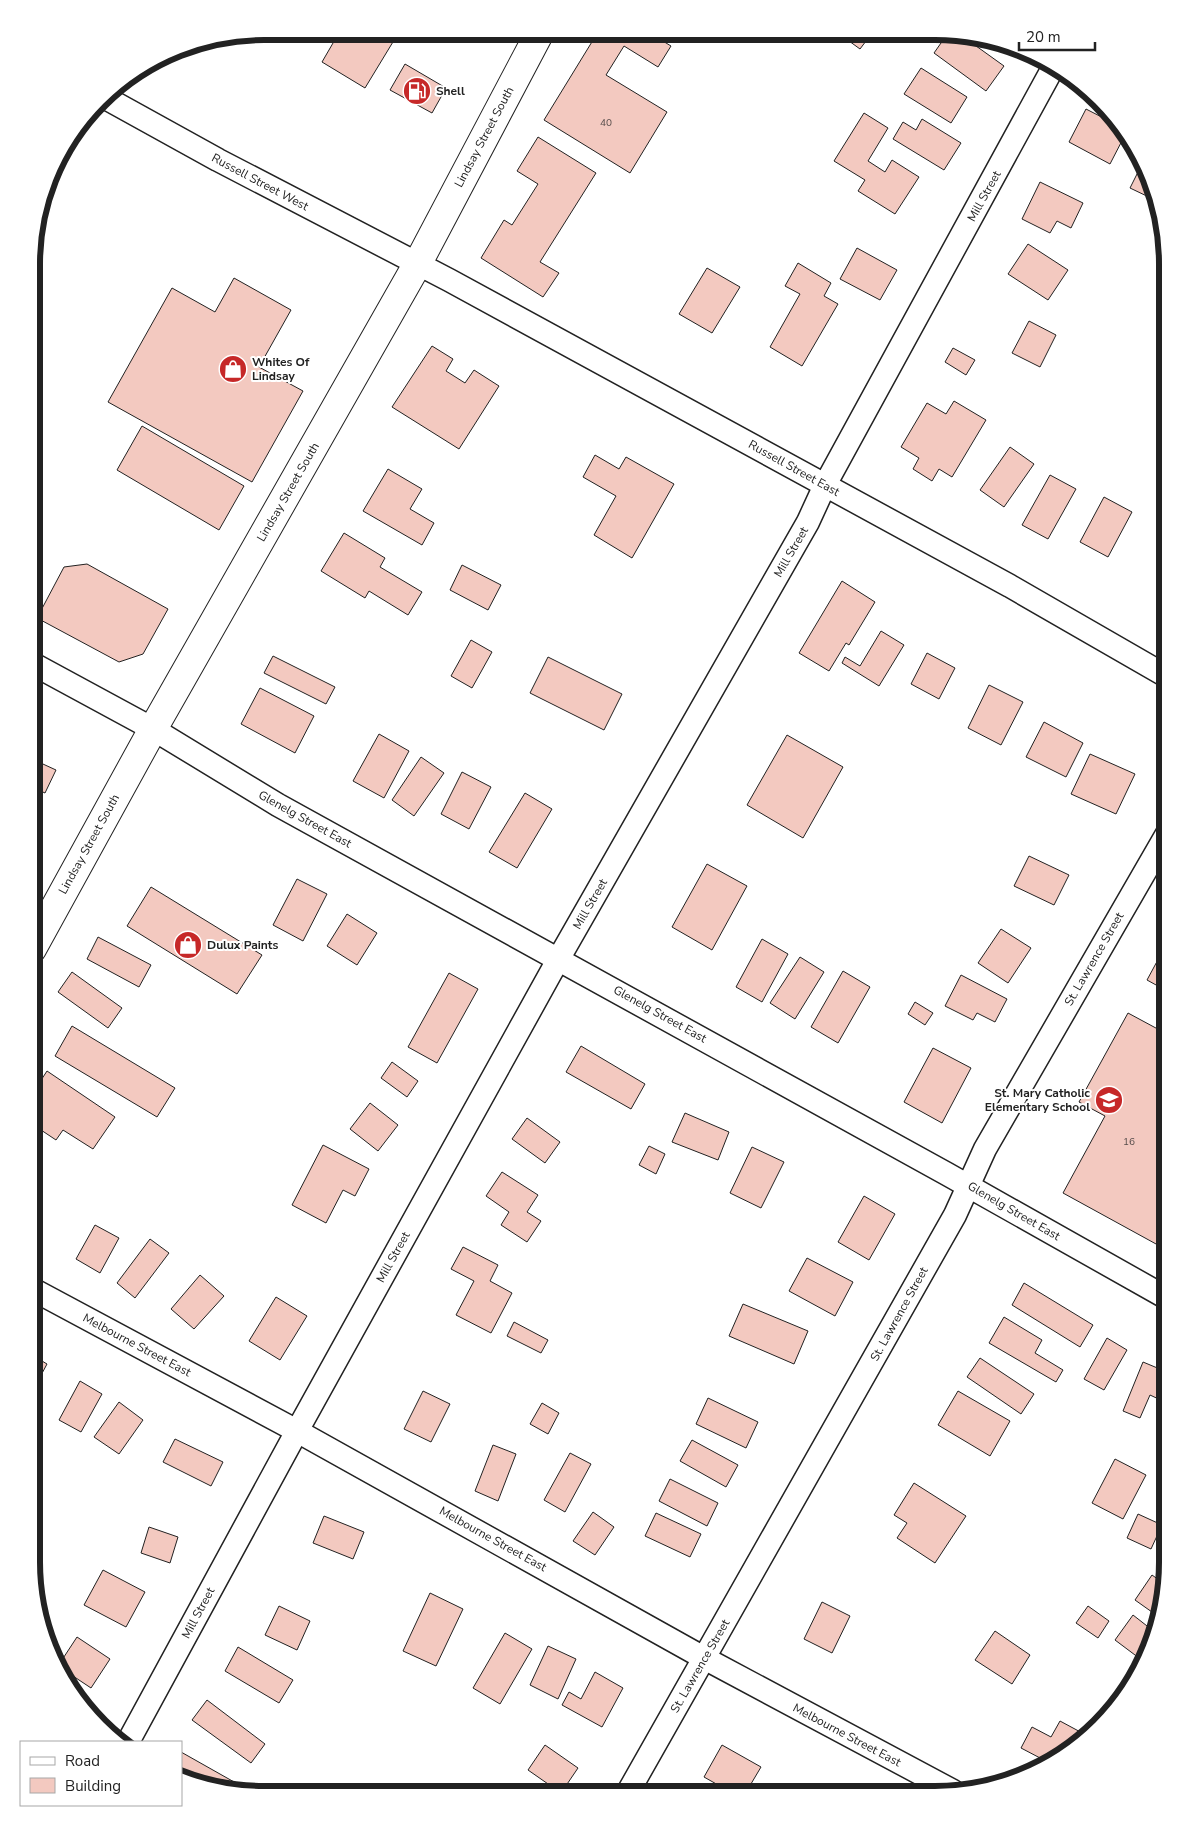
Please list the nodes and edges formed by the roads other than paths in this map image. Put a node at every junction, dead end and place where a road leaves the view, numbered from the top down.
1 (536, 40) edge
2 (1051, 72) edge
3 (111, 101) edge
4 (418, 263) junction
5 (825, 485) junction
6 (40, 668) edge
7 (1159, 672) edge
8 (153, 730) junction
9 (1159, 848) edge
10 (40, 934) edge
11 (559, 958) junction
12 (968, 1185) junction
13 (40, 1293) edge
14 (1159, 1293) edge
15 (297, 1431) junction
16 (704, 1658) junction
17 (129, 1741) edge
18 (632, 1786) edge
19 (944, 1786) edge

1 - 4 main road, Lindsay Street South
2 - 5 street, Mill Street
3 - 4 street, Russell Street West
4 - 5 street, Russell Street East
4 - 8 main road, Lindsay Street South
5 - 7 street, Russell Street East
5 - 11 street, Mill Street
6 - 8 street, Glenelg Street East
8 - 10 main road, Lindsay Street South
8 - 11 street, Glenelg Street East
9 - 12 street, St. Lawrence Street
11 - 12 street, Glenelg Street East
11 - 15 street, Mill Street
12 - 14 street, Glenelg Street East
12 - 16 street, St. Lawrence Street
13 - 15 street, Melbourne Street East
15 - 16 street, Melbourne Street East
15 - 17 street, Mill Street
16 - 18 street, St. Lawrence Street
16 - 19 street, Melbourne Street East

